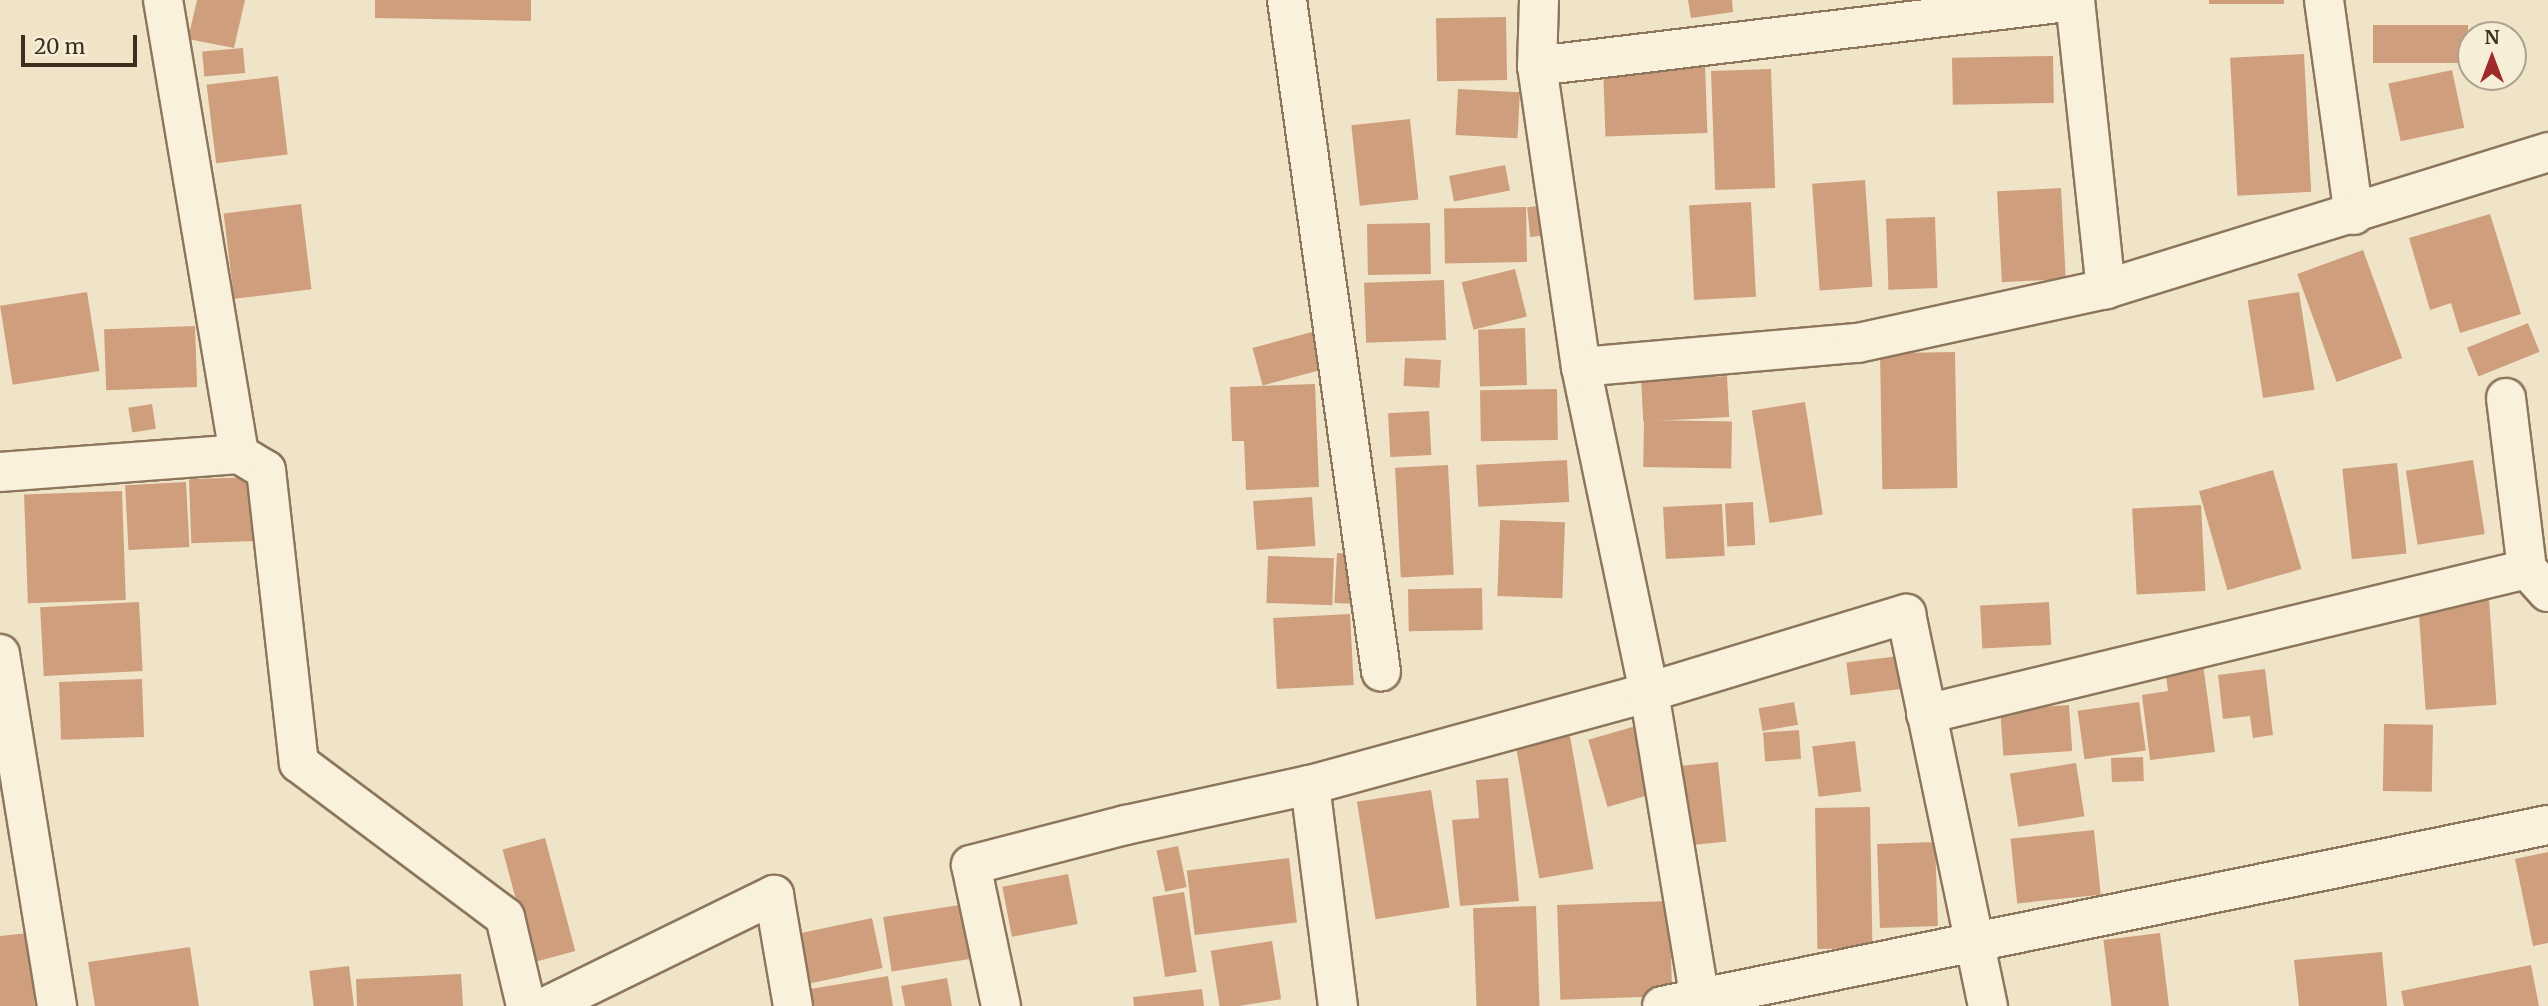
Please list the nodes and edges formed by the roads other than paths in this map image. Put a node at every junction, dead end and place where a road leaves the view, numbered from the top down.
1 (163, 0) edge
2 (1287, 0) edge
3 (1539, 0) edge
4 (2324, 0) edge
5 (2075, 1) edge
6 (1537, 66) junction
7 (2548, 152) edge
8 (2354, 215) junction
9 (2106, 289) junction
10 (1581, 367) junction
11 (2506, 398) dead end
12 (239, 454) junction
13 (0, 472) edge
14 (2538, 580) edge
15 (0, 654) edge
16 (1381, 671) dead end
17 (1649, 692) junction
18 (1926, 714) junction
19 (1310, 785) junction
20 (2548, 825) edge
21 (1974, 946) junction
22 (1700, 999) junction
23 (57, 1006) edge
24 (526, 1006) edge
25 (547, 1006) edge
26 (793, 1006) edge
27 (1001, 1006) edge
28 (1338, 1006) edge
29 (1662, 1006) edge
30 (1988, 1006) edge

1 - 12 street
2 - 16 street
3 - 6 street
4 - 8 street
5 - 6 street
5 - 9 street
6 - 10 street
7 - 8 street
8 - 9 street
9 - 10 street
10 - 17 street
11 - 14 street
12 - 13 street
12 - 24 street
14 - 18 street
15 - 23 street
17 - 18 street
17 - 19 street
17 - 22 street
18 - 21 street
19 - 27 street
19 - 28 street
20 - 21 street
21 - 22 street
21 - 30 street
22 - 29 street
25 - 26 street

